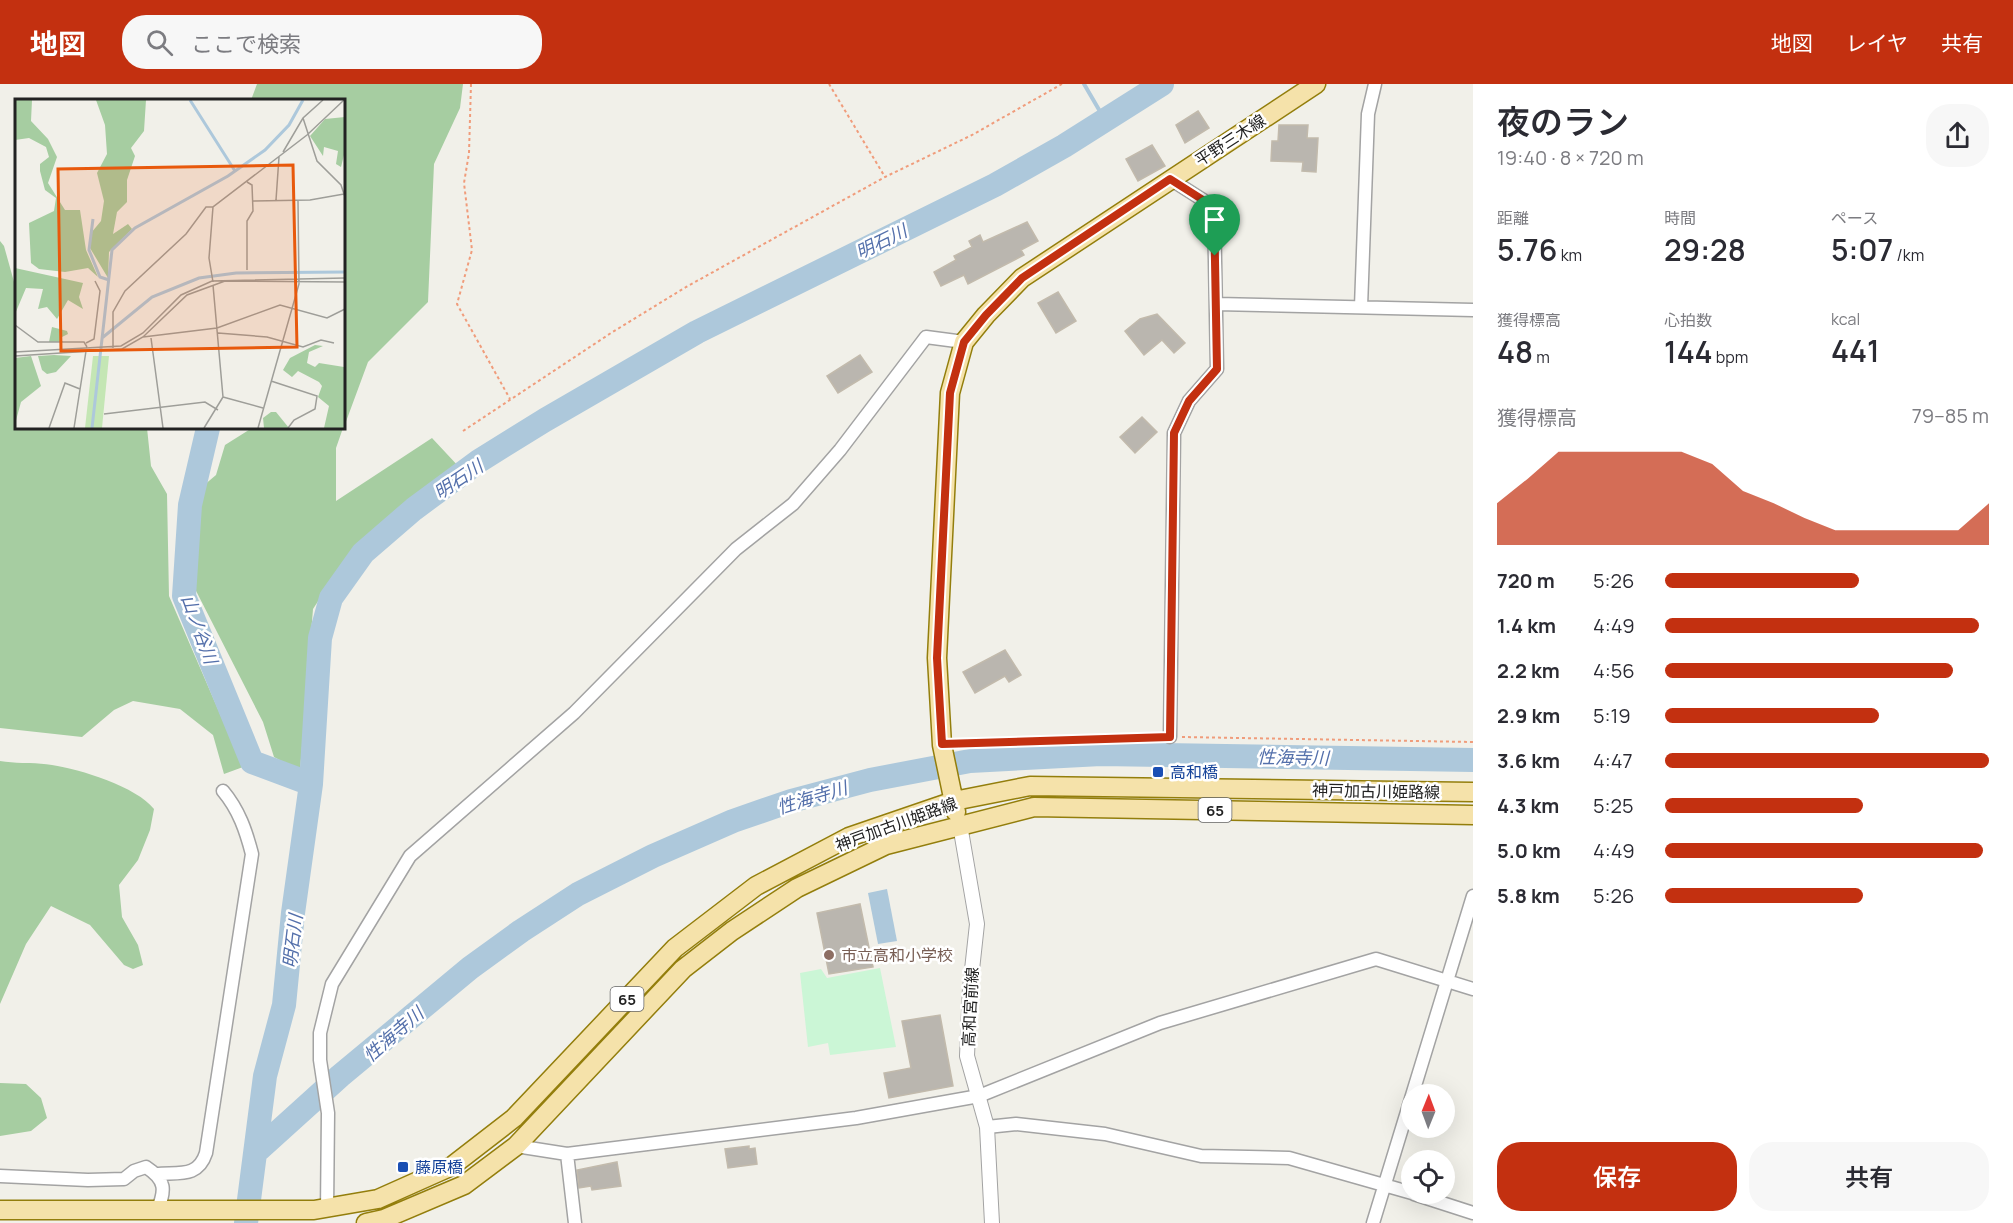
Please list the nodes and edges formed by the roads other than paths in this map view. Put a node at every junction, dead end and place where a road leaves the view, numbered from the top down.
1 (1316, 84) edge
2 (1375, 84) edge
3 (1170, 179) junction
4 (1216, 304) junction
5 (1361, 307) junction
6 (1473, 310) edge
7 (964, 342) junction
8 (1170, 737) road end
9 (223, 791) dead end
10 (1473, 792) edge
11 (954, 801) junction
12 (1473, 815) edge
13 (960, 825) junction
14 (1473, 896) edge
15 (1446, 981) junction
16 (1473, 989) edge
17 (979, 1096) junction
18 (987, 1127) junction
19 (516, 1146) junction
20 (567, 1154) junction
21 (156, 1174) junction
22 (0, 1176) edge
23 (1384, 1184) junction
24 (1401, 1190) edge
25 (1445, 1204) edge
26 (0, 1210) edge
27 (320, 1210) junction
28 (1473, 1213) edge
29 (156, 1217) edge
30 (366, 1223) edge
31 (574, 1223) edge
32 (992, 1223) edge
33 (1373, 1223) edge

1 - 3 main road, 平野三木線
2 - 5 street
3 - 4 street
3 - 7 main road, 平野三木線
4 - 5 street
4 - 8 street
5 - 6 street
7 - 11 main road, 平野三木線
7 - 27 street
9 - 21 street
10 - 11 main road, 神戸加古川姫路線 / 65
11 - 13 main road, 平野三木線
11 - 27 main road, 神戸加古川姫路線 / 65
12 - 13 main road, 神戸加古川姫路線 / 65
13 - 17 street, 高和宮前線
13 - 19 main road, 神戸加古川姫路線 / 65
14 - 15 street
15 - 16 street
15 - 17 street
15 - 23 street
17 - 18 street, 高和宮前線
17 - 20 street
18 - 23 street
18 - 32 street, 高和宮前線
19 - 20 street
19 - 30 main road, 神戸加古川姫路線 / 65
20 - 31 street
21 - 22 street
21 - 29 street
23 - 24 street
23 - 33 street
25 - 28 street
26 - 29 main road, 神戸加古川姫路線 / 65
27 - 29 main road, 神戸加古川姫路線 / 65

